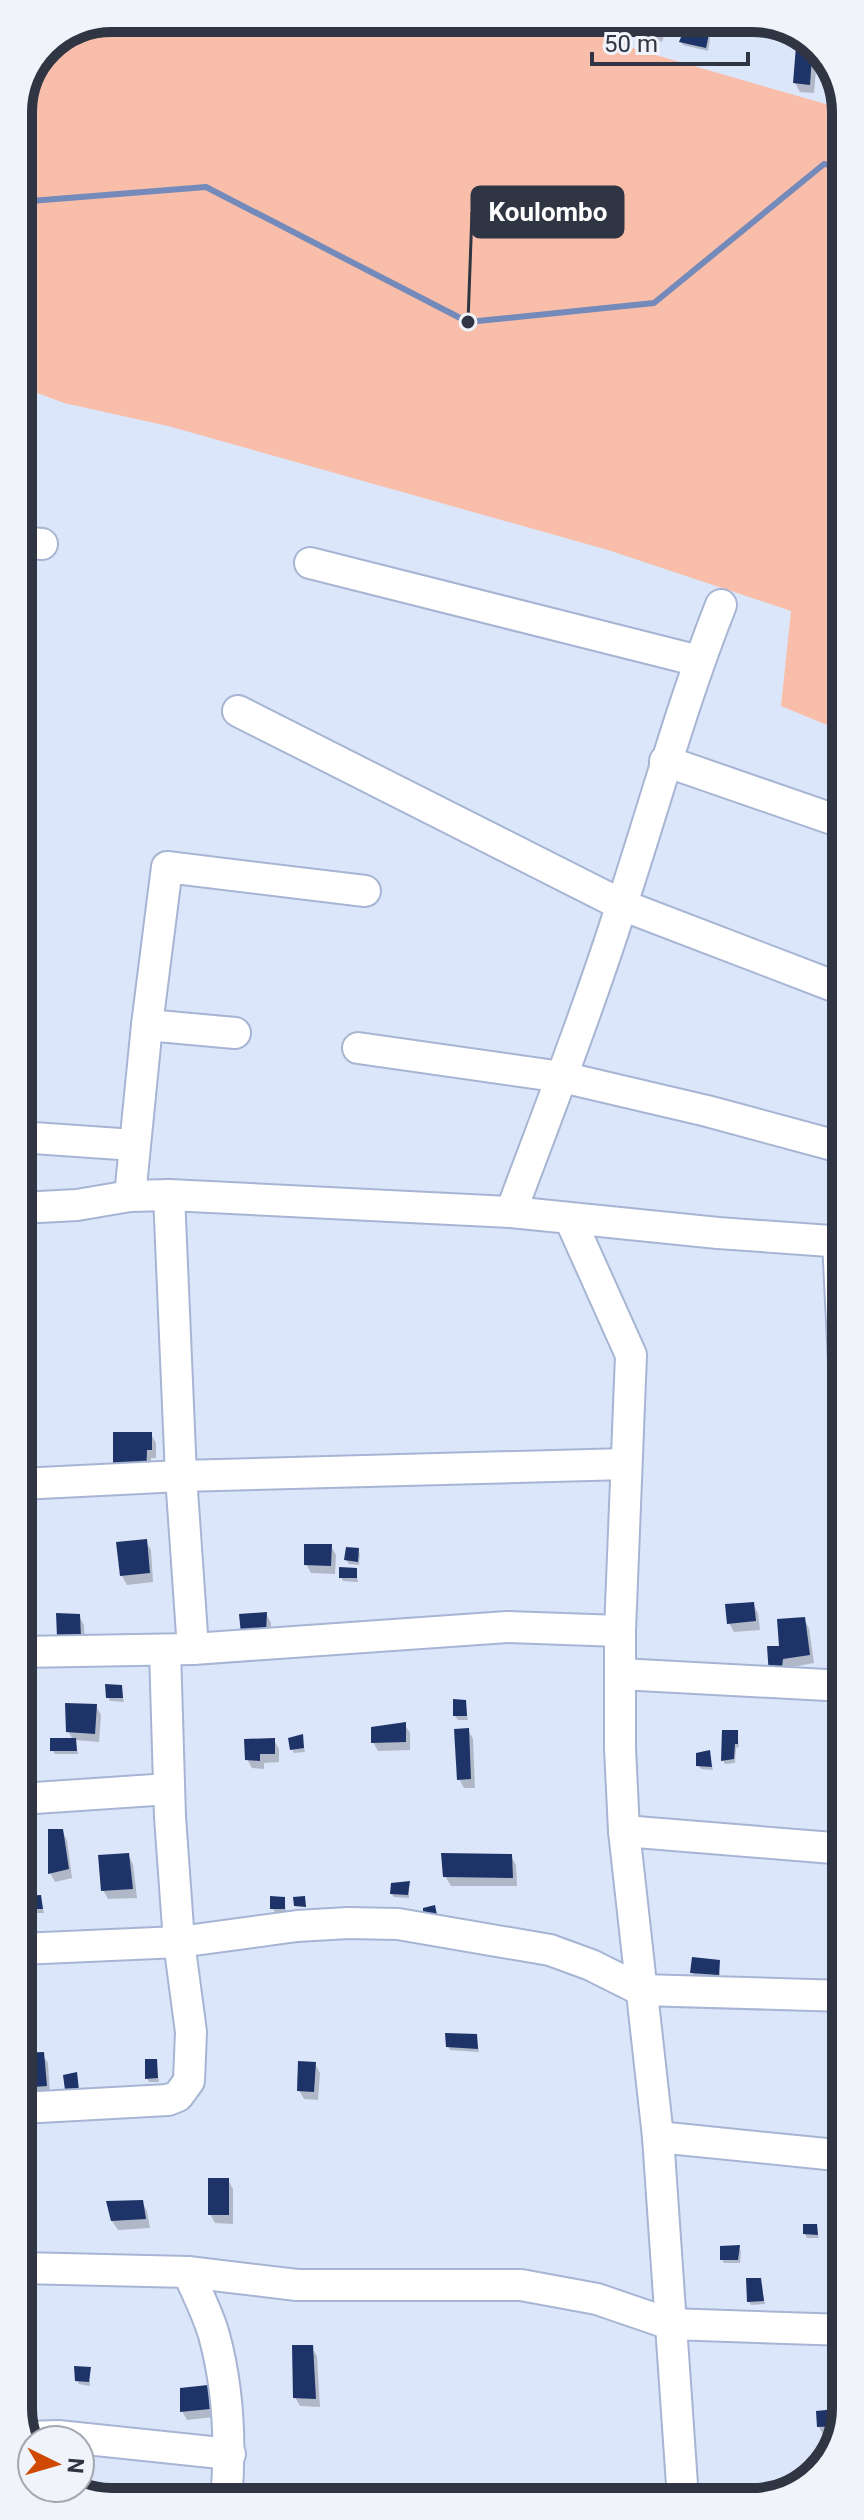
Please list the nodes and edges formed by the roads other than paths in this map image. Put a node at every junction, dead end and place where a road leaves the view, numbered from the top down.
1 (310, 563) dead end
2 (721, 605) dead end
3 (699, 661) junction
4 (238, 711) dead end
5 (665, 761) junction
6 (832, 819) edge
7 (365, 891) dead end
8 (622, 905) junction
9 (832, 985) edge
10 (147, 1025) junction
11 (235, 1033) dead end
12 (358, 1048) dead end
13 (562, 1077) junction
14 (32, 1138) edge
15 (134, 1145) junction
16 (832, 1145) edge
17 (169, 1195) junction
18 (130, 1196) junction
19 (32, 1207) edge
20 (511, 1212) junction
21 (570, 1219) junction
22 (832, 1241) edge
23 (626, 1464) junction
24 (181, 1476) junction
25 (32, 1483) edge
26 (620, 1631) junction
27 (179, 1649) junction
28 (32, 1652) edge
29 (620, 1674) junction
30 (832, 1685) edge
31 (169, 1789) junction
32 (32, 1798) edge
33 (624, 1831) junction
34 (832, 1848) edge
35 (179, 1942) junction
36 (32, 1948) edge
37 (641, 1990) junction
38 (832, 1996) edge
39 (32, 2107) edge
40 (658, 2137) junction
41 (832, 2155) edge
42 (32, 2268) edge
43 (188, 2272) junction
44 (670, 2324) junction
45 (832, 2330) edge
46 (96, 2440) edge
47 (230, 2454) junction
48 (227, 2488) edge
49 (682, 2488) edge

1 - 3 street
2 - 3 street
3 - 5 street
4 - 8 street
5 - 6 street
5 - 8 street
7 - 10 street
8 - 9 street
8 - 13 street
10 - 11 street
10 - 15 street
12 - 13 street
13 - 16 street
13 - 20 street
14 - 15 street
15 - 18 street
17 - 18 street
17 - 20 street
17 - 24 street
18 - 19 street
20 - 21 street
21 - 22 street
21 - 23 street
23 - 24 street
23 - 26 street
24 - 25 street
24 - 27 street
26 - 27 street
26 - 29 street
27 - 28 street
27 - 31 street
29 - 30 street
29 - 33 street
31 - 32 street
31 - 35 street
33 - 34 street
33 - 37 street
35 - 36 street
35 - 37 street
35 - 39 street
37 - 38 street
37 - 40 street
40 - 41 street
40 - 44 street
42 - 43 street
43 - 44 street
43 - 47 street
44 - 45 street
44 - 49 street
46 - 47 street
47 - 48 street

